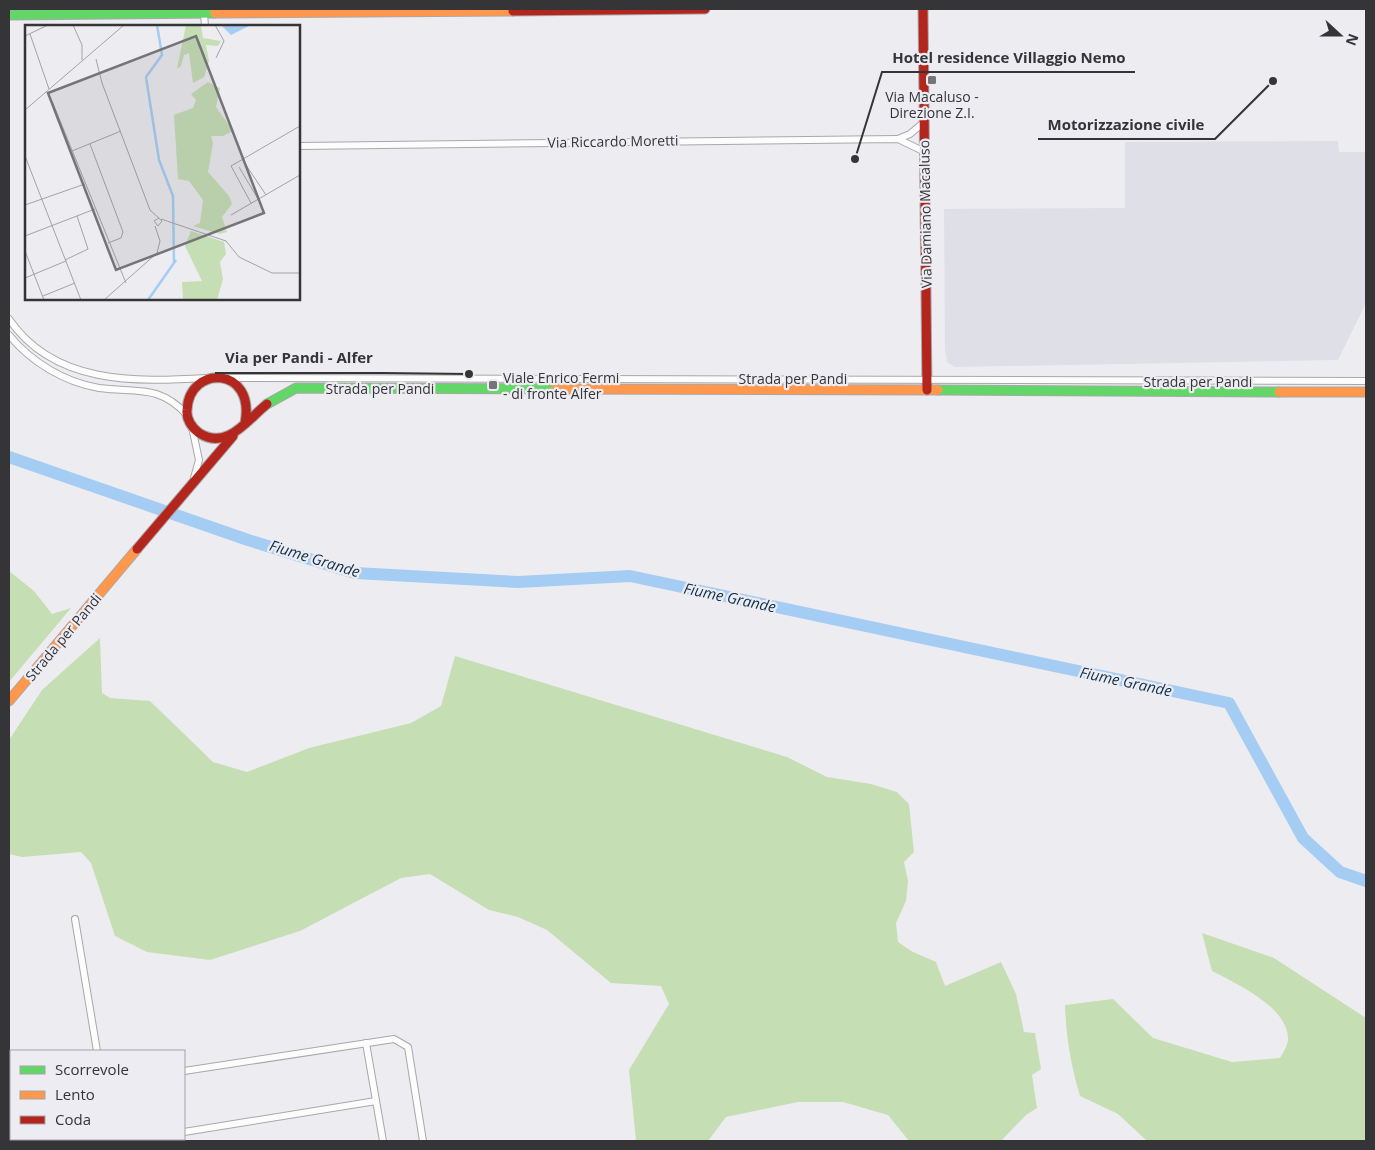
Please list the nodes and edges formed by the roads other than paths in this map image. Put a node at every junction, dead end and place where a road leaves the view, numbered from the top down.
1 (664, 9) edge
2 (705, 9) edge
3 (923, 9) edge
4 (469, 10) edge
5 (204, 14) junction
6 (9, 15) edge
7 (205, 25) edge
8 (924, 122) junction
9 (898, 139) junction
10 (300, 146) edge
11 (924, 152) junction
12 (9, 319) edge
13 (9, 335) edge
14 (217, 378) junction
15 (927, 378) junction
16 (1366, 381) edge
17 (927, 390) junction
18 (1366, 392) edge
19 (189, 420) junction
20 (245, 423) junction
21 (233, 436) junction
22 (192, 483) junction
23 (9, 701) edge
24 (75, 918) dead end
25 (366, 1043) junction
26 (97, 1050) edge
27 (185, 1071) edge
28 (376, 1101) junction
29 (185, 1132) edge
30 (382, 1141) edge
31 (419, 1141) edge
32 (423, 1141) edge

1 - 2 street
1 - 4 street
3 - 8 street, Via Damiano Macaluso
4 - 5 street
5 - 6 street
5 - 7 street
8 - 9 street
8 - 11 street, Via Damiano Macaluso
9 - 10 street, Via Riccardo Moretti
9 - 11 street, Via Riccardo Moretti
11 - 15 street, Via Damiano Macaluso
12 - 14 street, Strada per Pandi
13 - 19 street
14 - 15 street, Strada per Pandi
14 - 19 street
14 - 20 street
15 - 16 street, Strada per Pandi
15 - 17 street, Via Damiano Macaluso
17 - 18 street, Strada per Pandi
17 - 20 street, Strada per Pandi
19 - 21 street
19 - 22 street
20 - 21 street, Strada per Pandi
21 - 22 street, Strada per Pandi
22 - 23 street, Strada per Pandi
24 - 26 street
25 - 27 street
25 - 28 street
25 - 32 street
28 - 29 street
28 - 30 street
31 - 32 street

